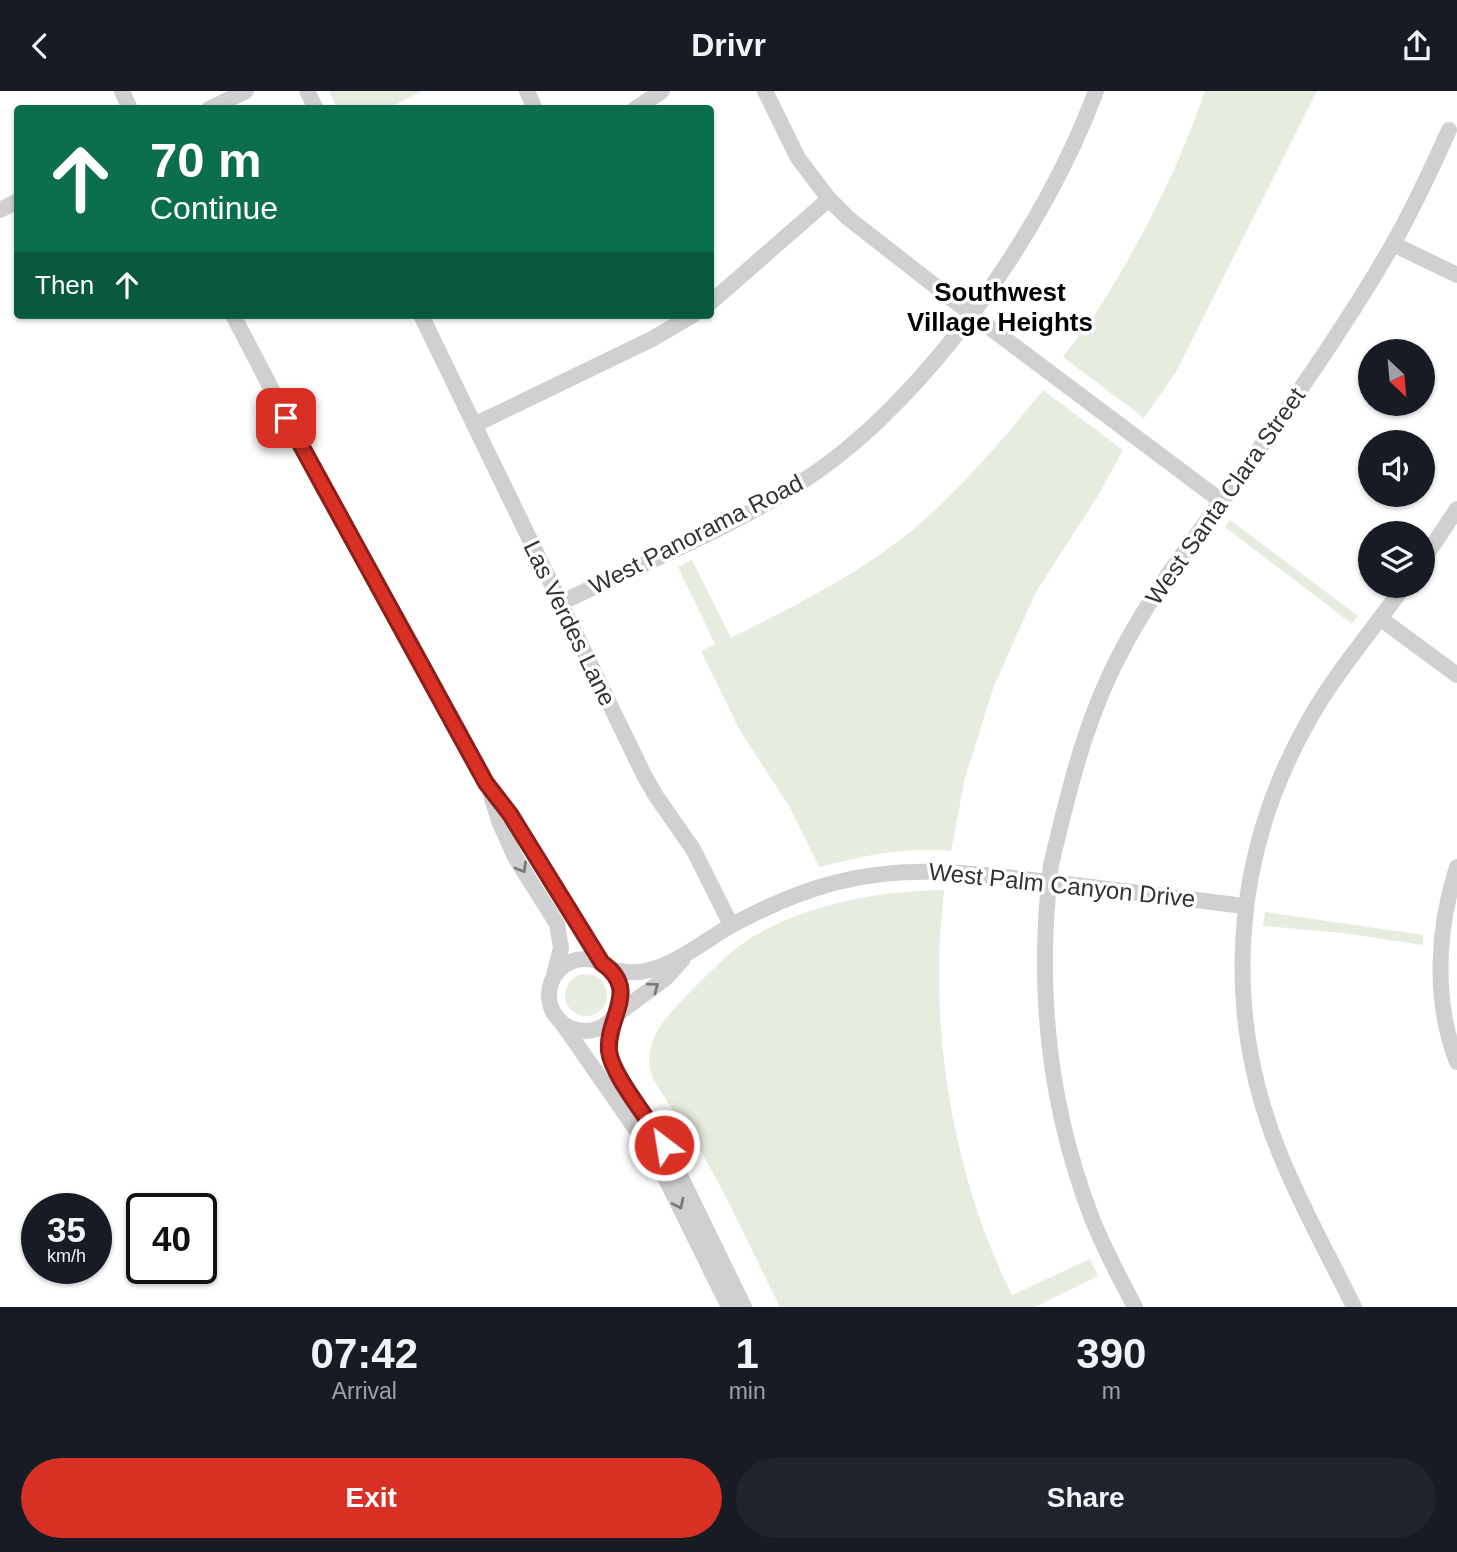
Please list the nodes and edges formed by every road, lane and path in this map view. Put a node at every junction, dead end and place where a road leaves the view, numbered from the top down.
1 (246, 91) edge
2 (662, 91) edge
3 (765, 91) edge
4 (1097, 91) edge
5 (217, 105) edge
6 (641, 105) edge
7 (1449, 129) dead end
8 (829, 199) junction
9 (1393, 244) junction
10 (1457, 275) edge
11 (714, 300) edge
12 (971, 314) junction
13 (235, 319) edge
14 (423, 319) edge
15 (686, 319) edge
16 (474, 425) junction
17 (1221, 501) junction
18 (1457, 509) edge
19 (1435, 542) edge
20 (1396, 598) edge
21 (560, 603) junction
22 (1381, 619) junction
23 (1457, 675) edge
24 (486, 783) junction
25 (1457, 867) edge
26 (1049, 882) junction
27 (1244, 906) junction
28 (731, 925) junction
29 (687, 954) junction
30 (605, 965) junction
31 (553, 978) junction
32 (614, 1016) junction
33 (562, 1023) junction
34 (1457, 1062) edge
35 (729, 1307) edge
36 (744, 1307) edge
37 (1135, 1307) edge
38 (1354, 1307) edge

1 - 5 street
2 - 6 street
3 - 8 street
4 - 12 street, West Panorama Road
7 - 9 street, West Santa Clara Street
8 - 11 street
8 - 12 street
9 - 10 street
9 - 17 street, West Santa Clara Street
12 - 17 street
12 - 21 street, West Panorama Road
13 - 24 street
14 - 16 street, Las Verdes Lane
15 - 16 street
16 - 21 street, Las Verdes Lane
17 - 26 street, West Santa Clara Street
18 - 19 street
20 - 22 street
21 - 28 street, Las Verdes Lane
22 - 23 street
22 - 27 street
24 - 30 street
24 -> 31 street
25 - 34 street
26 - 27 street, West Palm Canyon Drive
26 - 28 street, West Palm Canyon Drive
26 - 37 street, West Santa Clara Street
27 - 38 street
28 - 29 street, West Palm Canyon Drive
29 - 30 street, West Palm Canyon Drive
32 -> 29 street, West Palm Canyon Drive
30 - 31 street
30 - 32 street
31 - 33 street
32 - 33 street
32 - 36 street
33 -> 35 street

